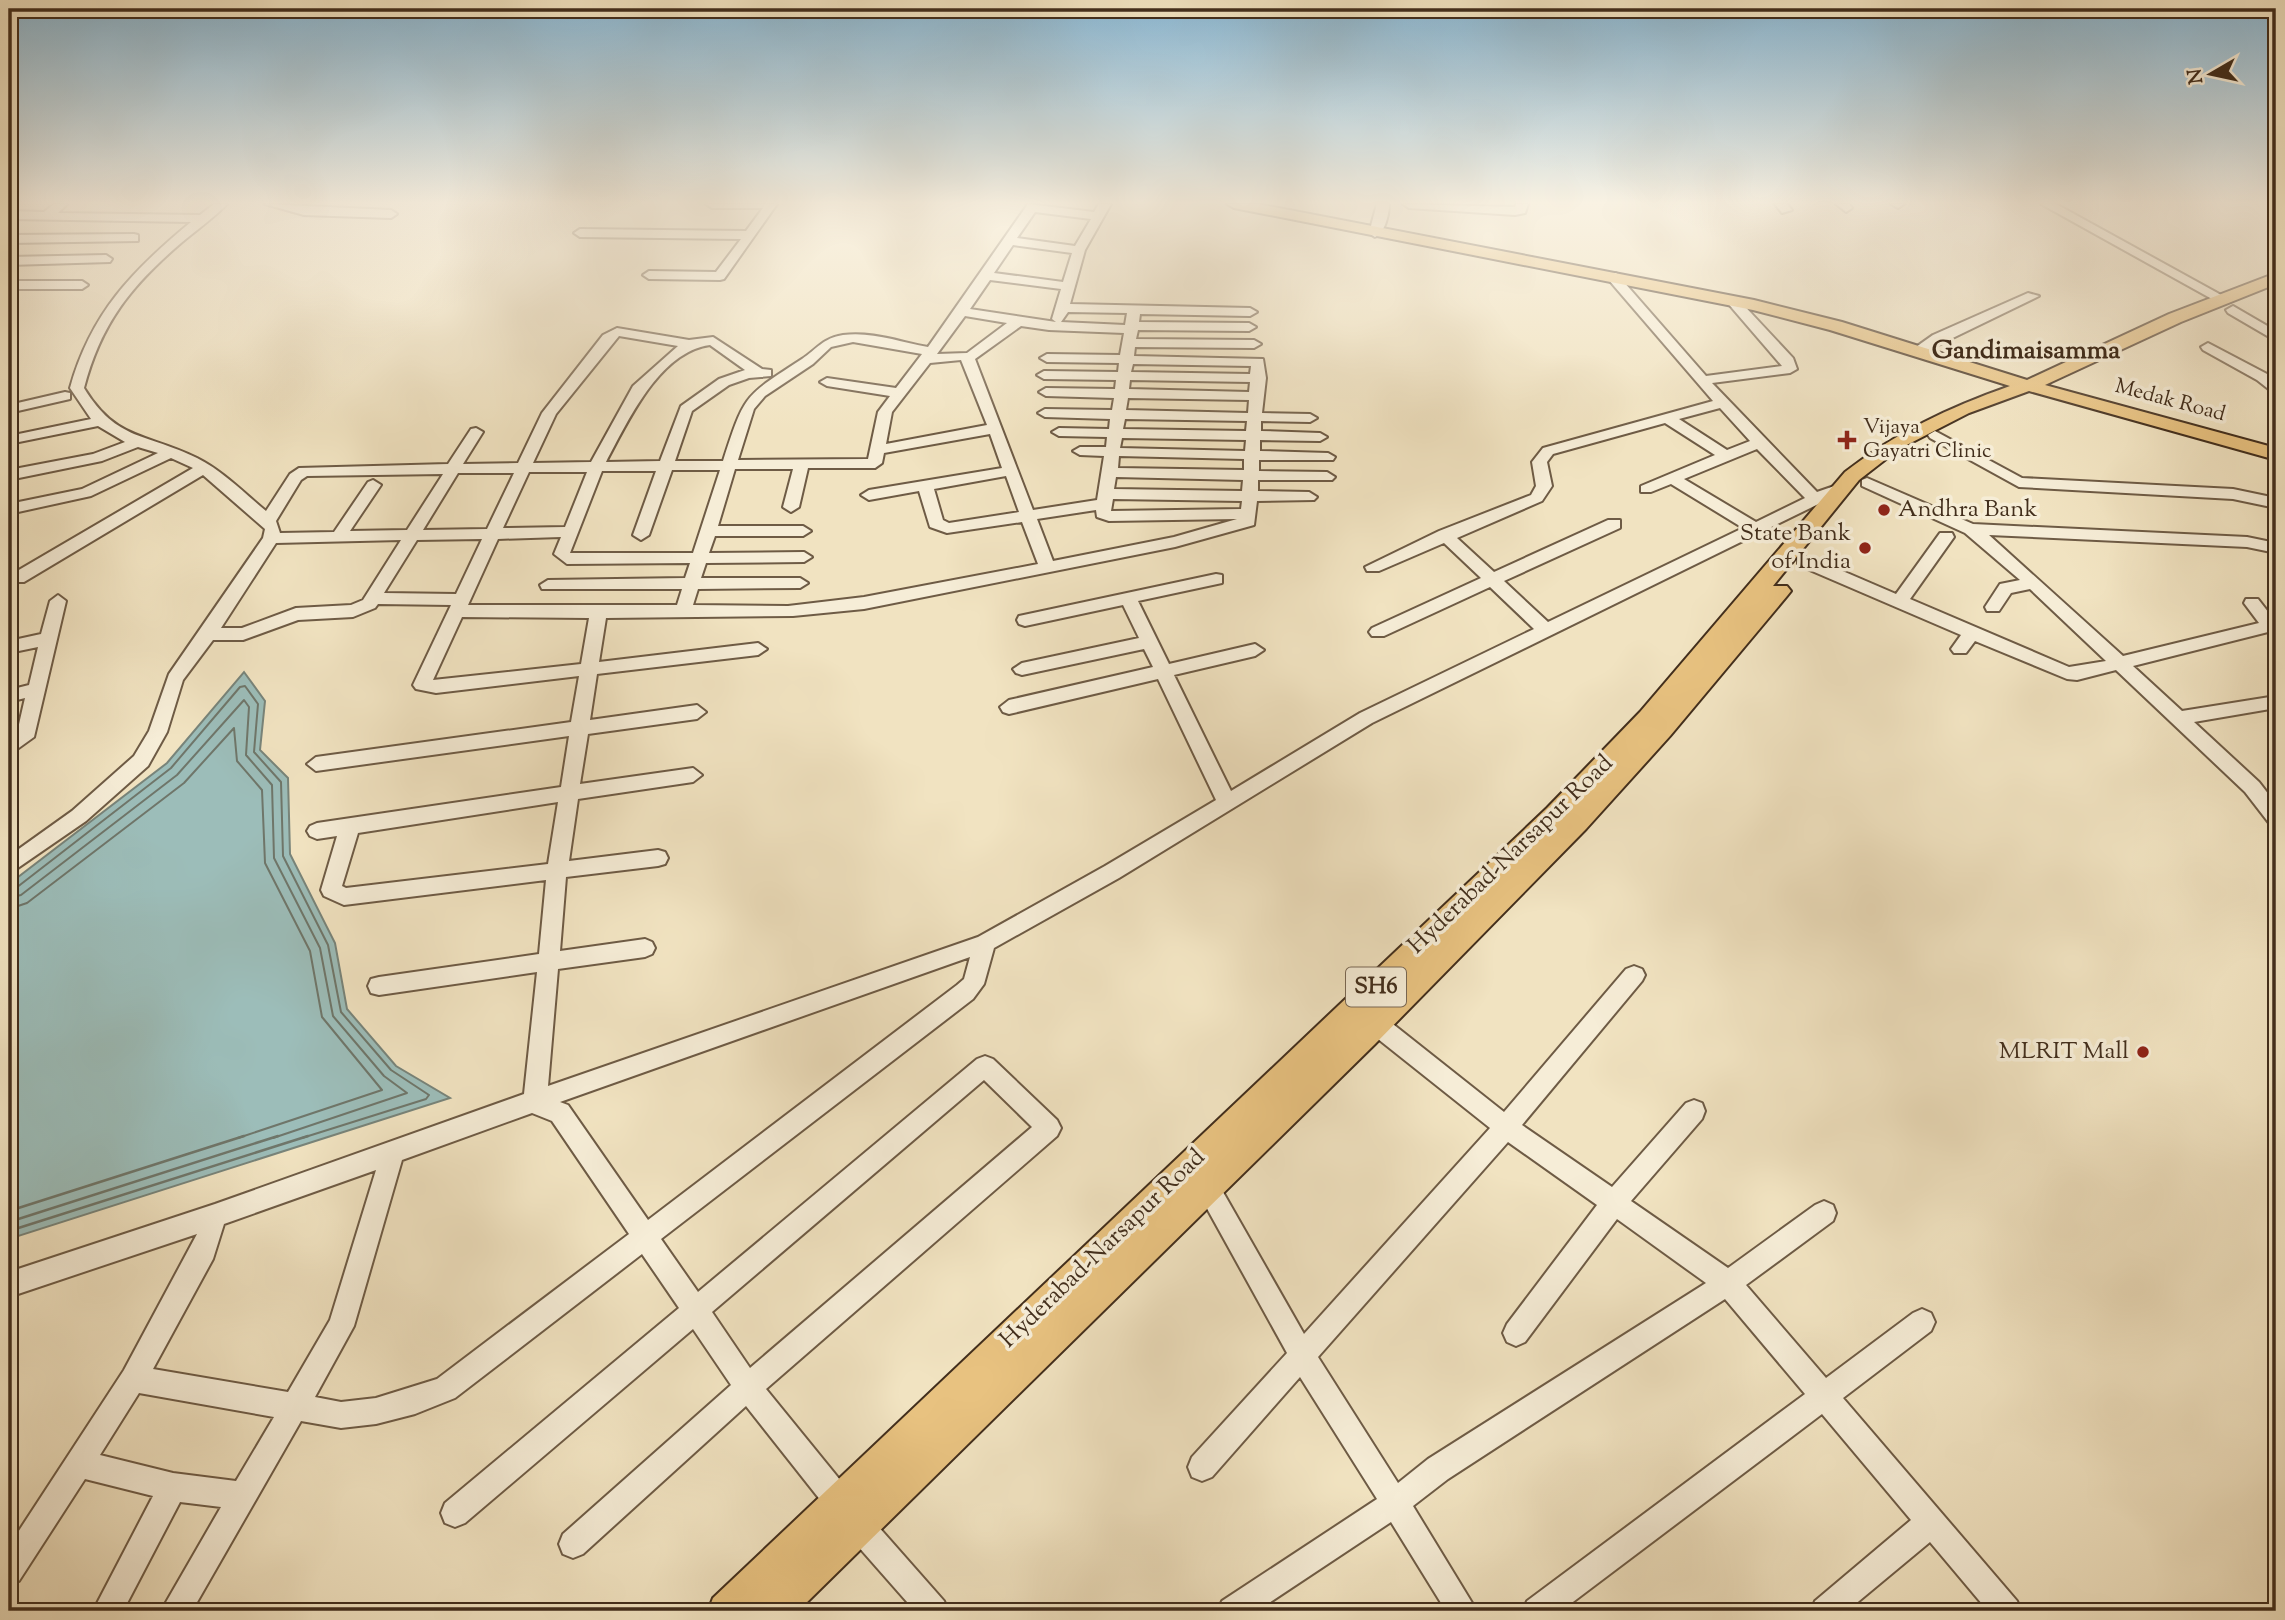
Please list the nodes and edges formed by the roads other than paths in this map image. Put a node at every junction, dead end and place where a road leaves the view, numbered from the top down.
1 (138, 280) edge
2 (984, 280) edge
3 (1016, 280) edge
4 (1070, 280) edge
5 (1615, 280) edge
6 (1629, 280) edge
7 (2183, 280) edge
8 (2273, 280) edge
9 (9, 285) edge
10 (82, 285) dead end
11 (1068, 286) junction
12 (2276, 292) edge
13 (2033, 296) dead end
14 (1732, 301) junction
15 (2229, 305) junction
16 (1061, 308) junction
17 (1134, 310) junction
18 (1250, 312) dead end
19 (961, 313) junction
20 (1019, 321) junction
21 (1057, 326) junction
22 (1250, 327) dead end
23 (1130, 333) junction
24 (1861, 333) junction
25 (2276, 337) edge
26 (689, 344) junction
27 (1255, 344) dead end
28 (1923, 347) junction
29 (2208, 347) dead end
30 (928, 355) junction
31 (968, 358) junction
32 (1047, 358) dead end
33 (1127, 359) junction
34 (1960, 367) junction
35 (757, 373) junction
36 (784, 373) junction
37 (1044, 375) dead end
38 (1124, 376) junction
39 (1259, 378) junction
40 (1705, 380) junction
41 (827, 382) dead end
42 (2049, 383) junction
43 (2276, 391) edge
44 (1046, 392) dead end
45 (899, 393) junction
46 (1121, 393) junction
47 (65, 396) dead end
48 (1258, 396) junction
49 (1987, 400) junction
50 (1723, 403) junction
51 (9, 409) edge
52 (1045, 413) dead end
53 (1118, 414) junction
54 (1256, 417) junction
55 (1310, 418) dead end
56 (1667, 418) junction
57 (99, 422) junction
58 (996, 428) junction
59 (476, 432) dead end
60 (1059, 432) dead end
61 (1115, 433) junction
62 (1935, 435) junction
63 (1255, 436) junction
64 (1320, 437) dead end
65 (9, 440) edge
66 (137, 442) junction
67 (1756, 444) junction
68 (2276, 446) edge
69 (162, 451) junction
70 (1080, 451) dead end
71 (1113, 452) junction
72 (2276, 454) edge
73 (1254, 455) junction
74 (876, 456) junction
75 (1726, 456) junction
76 (1328, 457) dead end
77 (730, 464) junction
78 (802, 464) junction
79 (668, 465) junction
80 (597, 466) junction
81 (523, 467) junction
82 (202, 469) junction
83 (451, 469) junction
84 (1011, 471) junction
85 (1110, 472) junction
86 (9, 475) edge
87 (1253, 476) junction
88 (1327, 477) dead end
89 (1671, 478) junction
90 (373, 485) dead end
91 (925, 485) junction
92 (1855, 486) junction
93 (1646, 489) dead end
94 (1252, 496) junction
95 (1309, 497) dead end
96 (869, 498) joint
97 (1106, 499) junction
98 (1815, 499) junction
99 (2276, 503) edge
100 (792, 507) dead end
101 (9, 509) edge
102 (1251, 514) junction
103 (1028, 516) junction
104 (268, 521) junction
105 (1614, 524) dead end
106 (1755, 527) junction
107 (1971, 529) junction
108 (709, 531) junction
109 (803, 531) dead end
110 (571, 532) junction
111 (492, 535) junction
112 (641, 535) dead end
113 (1445, 535) junction
114 (338, 537) junction
115 (411, 537) junction
116 (1946, 537) dead end
117 (271, 538) junction
118 (2276, 548) edge
119 (701, 556) junction
120 (804, 557) dead end
121 (1804, 561) junction
122 (1047, 567) junction
123 (1373, 567) dead end
124 (18, 578) dead end
125 (1216, 579) dead end
126 (1493, 579) junction
127 (800, 583) dead end
128 (2034, 583) junction
129 (692, 584) junction
130 (548, 585) dead end
131 (373, 598) junction
132 (1128, 598) junction
133 (58, 601) dead end
134 (1899, 602) junction
135 (2252, 603) dead end
136 (459, 606) junction
137 (1993, 607) dead end
138 (683, 611) junction
139 (598, 612) junction
140 (1025, 620) dead end
141 (1544, 628) junction
142 (1378, 632) dead end
143 (208, 634) junction
144 (1972, 634) junction
145 (48, 639) junction
146 (1150, 642) junction
147 (9, 648) edge
148 (758, 649) dead end
149 (1960, 649) dead end
150 (1255, 650) dead end
151 (2119, 663) junction
152 (589, 669) junction
153 (1022, 669) dead end
154 (1164, 672) junction
155 (37, 689) junction
156 (9, 696) edge
157 (2276, 702) edge
158 (1010, 707) dead end
159 (697, 712) dead end
160 (2179, 718) junction
161 (579, 728) junction
162 (9, 748) edge
163 (316, 764) dead end
164 (693, 775) dead end
165 (568, 794) junction
166 (1227, 803) junction
167 (2274, 813) edge
168 (350, 826) junction
169 (317, 831) dead end
170 (658, 858) dead end
171 (9, 866) edge
172 (556, 872) junction
173 (985, 943) junction
174 (645, 948) dead end
175 (548, 962) junction
176 (1634, 975) dead end
177 (379, 986) dead end
178 (1376, 1024) junction
179 (535, 1103) junction
180 (1694, 1111) dead end
181 (1506, 1127) junction
182 (393, 1151) junction
183 (1207, 1186) junction
184 (1614, 1203) junction
185 (1824, 1213) dead end
186 (215, 1216) junction
187 (645, 1240) junction
188 (1728, 1283) junction
189 (9, 1284) edge
190 (695, 1311) junction
191 (1922, 1322) dead end
192 (1516, 1333) dead end
193 (1303, 1357) junction
194 (132, 1379) junction
195 (748, 1387) junction
196 (1823, 1395) junction
197 (296, 1408) junction
198 (80, 1464) junction
199 (1202, 1467) dead end
200 (173, 1487) junction
201 (244, 1496) junction
202 (839, 1502) junction
203 (1394, 1504) junction
204 (455, 1513) dead end
205 (1931, 1522) junction
206 (859, 1526) junction
207 (573, 1544) dead end
208 (9, 1571) edge
209 (107, 1611) edge
210 (176, 1611) edge
211 (726, 1611) edge
212 (772, 1611) edge
213 (934, 1611) edge
214 (1232, 1611) edge
215 (1463, 1611) edge
216 (1537, 1611) edge
217 (1825, 1611) edge
218 (2007, 1611) edge

1 - 57 street
2 - 19 street
3 - 11 street
4 - 11 street
5 - 40 street
6 - 14 main road, Medak Road
7 - 15 street
8 - 15 main road, SH6
9 - 10 street
11 - 16 street
12 - 15 main road, SH6
13 - 28 street
14 - 24 main road, Medak Road
14 - 40 street
15 - 25 street
15 - 42 main road, SH6
15 - 42 main road, SH6
16 - 17 street
16 - 21 street
17 - 18 street
17 - 23 street
19 - 20 street
19 - 30 street
20 - 21 street
20 - 31 street
21 - 23 street
22 - 23 street
23 - 27 street
23 - 33 street
24 - 28 main road
24 - 34 main road, Medak Road
26 - 35 street
26 - 80 street
26 - 81 street
28 - 42 main road
29 - 43 street
30 - 31 street
30 - 36 street
30 - 45 street
31 - 58 street
32 - 33 street
33 - 38 street
33 - 39 street
34 - 42 main road, Medak Road
34 - 49 main road
35 - 36 street
35 - 79 street
36 - 77 street
37 - 38 street
38 - 39 street
38 - 46 street
39 - 48 street
40 - 50 street
41 - 45 street
42 - 49 main road, Hyderabad-Narsapur Road / SH6
42 - 62 main road, Hyderabad-Narsapur Road / SH6
42 - 68 main road
42 - 72 main road, Medak Road
44 - 46 street
45 - 74 street
46 - 48 street
46 - 53 street
47 - 51 street
48 - 54 street
49 - 92 main road, Hyderabad-Narsapur Road / SH6
50 - 56 street
50 - 67 street
52 - 53 street
53 - 54 street
53 - 61 street
54 - 55 street
54 - 63 street
56 - 75 street
56 - 113 street
57 - 65 street
57 - 66 street
58 - 74 street
58 - 84 street
59 - 83 street
60 - 61 street
61 - 63 street
61 - 71 street
62 - 92 main road, Hyderabad-Narsapur Road / SH6
62 - 99 street
63 - 64 street
63 - 73 street
66 - 69 street
66 - 86 street
67 - 75 street
67 - 98 street
69 - 82 street
69 - 101 street
70 - 71 street
71 - 73 street
71 - 85 street
73 - 76 street
73 - 87 street
74 - 78 street
74 - 96 street
75 - 89 street
77 - 78 street
77 - 79 street
77 - 108 street
78 - 100 street
79 - 80 street
79 - 112 street
80 - 81 street
80 - 110 street
81 - 83 street
81 - 111 street
82 - 104 street
82 - 124 street
83 - 104 street
83 - 115 street
84 - 91 street
84 - 103 street
85 - 87 street
85 - 97 street
87 - 88 street
87 - 94 street
89 - 93 street
89 - 106 street
90 - 114 street
91 - 96 street
91 - 103 street
92 - 98 street
92 - 107 street
92 - 121 main road, Hyderabad-Narsapur Road / SH6
92 - 202 main road, Hyderabad-Narsapur Road / SH6
94 - 95 street
94 - 97 street
94 - 102 street
97 - 102 street
97 - 103 street
98 - 106 street
102 - 122 street
103 - 122 street
104 - 117 street
105 - 126 street
106 - 141 street
107 - 118 street
107 - 128 street
108 - 109 street
108 - 119 street
110 - 111 street
110 - 119 street
111 - 115 street
111 - 136 street
113 - 123 street
113 - 126 street
114 - 115 street
114 - 117 street
115 - 131 street
116 - 134 street
117 - 143 street
119 - 120 street
119 - 129 street
121 - 134 street
121 - 178 main road, Hyderabad-Narsapur Road / SH6
122 - 138 street
125 - 132 street
126 - 141 street
126 - 142 street
127 - 129 street
128 - 137 street
128 - 151 street
129 - 130 street
129 - 138 street
131 - 136 street
131 - 143 street
132 - 140 street
132 - 146 street
133 - 145 street
134 - 144 street
135 - 151 street
136 - 139 street
136 - 152 street
138 - 139 street
139 - 152 street
141 - 166 street
143 - 171 street
144 - 149 street
144 - 151 street
145 - 147 street
145 - 155 street
146 - 153 street
146 - 154 street
148 - 152 street
150 - 154 street
151 - 160 street
152 - 161 street
154 - 158 street
154 - 166 street
155 - 156 street
155 - 162 street
157 - 160 street
159 - 161 street
160 - 167 street
161 - 163 street
161 - 165 street
164 - 165 street
165 - 168 street
165 - 172 street
166 - 173 street
168 - 169 street
168 - 172 street
170 - 172 street
172 - 175 street
173 - 179 street
173 - 187 street
174 - 175 street
175 - 177 street
175 - 179 street
176 - 181 street
178 - 181 street
178 - 183 main road, Hyderabad-Narsapur Road / SH6
179 - 182 street
179 - 187 street
180 - 184 street
181 - 184 street
181 - 193 street
182 - 186 street
182 - 197 street
183 - 193 street
183 - 206 main road, Hyderabad-Narsapur Road / SH6
184 - 188 street
184 - 192 street
185 - 188 street
186 - 189 street
186 - 194 street
187 - 190 street
187 - 197 street
188 - 196 street
188 - 203 street
190 - 195 street
190 - 195 street
190 - 204 street
191 - 196 street
193 - 199 street
193 - 203 street
194 - 197 street
194 - 198 street
195 - 202 street
195 - 207 street
196 - 205 street
196 - 216 street
197 - 201 street
198 - 200 street
198 - 208 street
200 - 201 street
200 - 209 street
201 - 210 street
202 - 211 main road, Hyderabad-Narsapur Road / SH6
203 - 214 street
203 - 215 street
205 - 217 street
205 - 218 street
206 - 212 main road, Hyderabad-Narsapur Road / SH6
206 - 213 street

